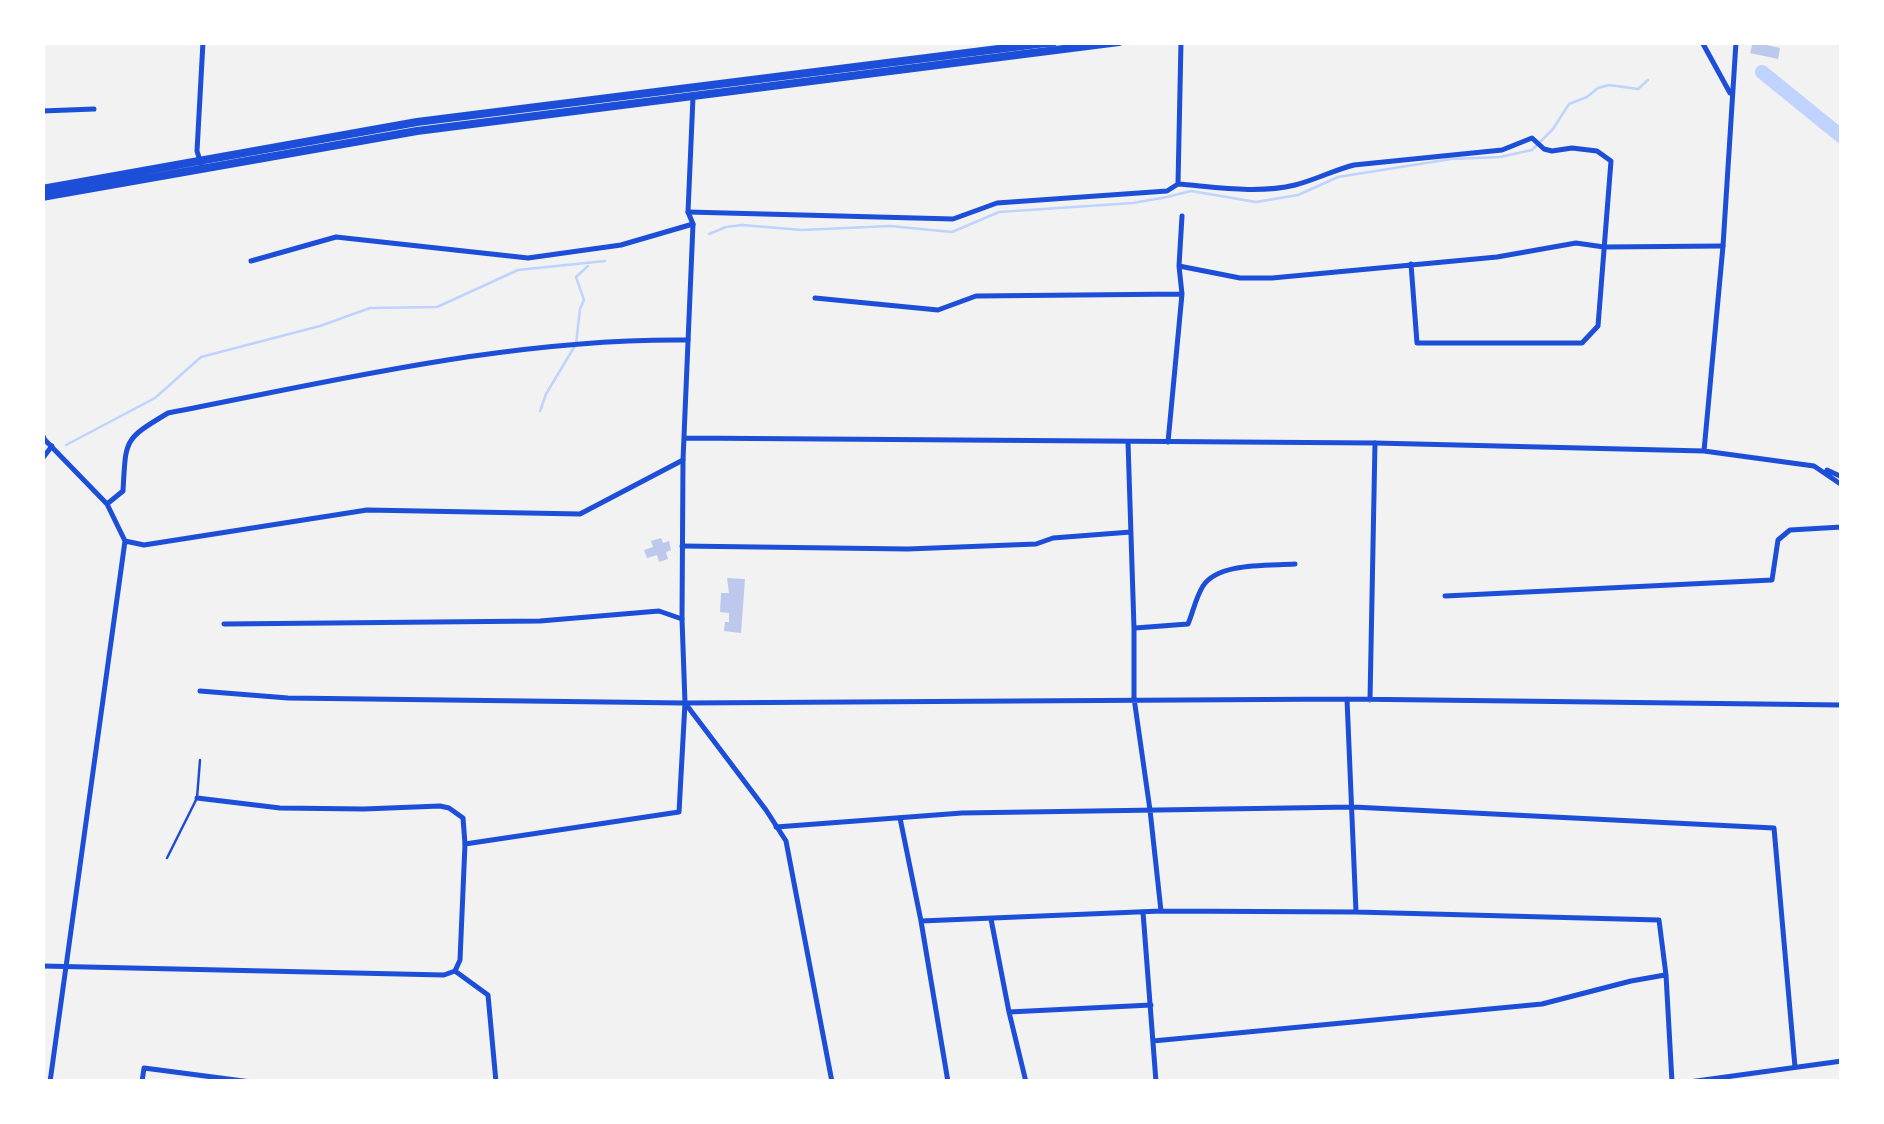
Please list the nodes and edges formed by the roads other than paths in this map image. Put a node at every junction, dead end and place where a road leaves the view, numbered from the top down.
1 (203, 42) edge
2 (1054, 42) edge
3 (1119, 42) edge
4 (1181, 42) edge
5 (1702, 42) edge
6 (1736, 42) edge
7 (692, 86) junction
8 (1731, 96) junction
9 (693, 97) junction
10 (94, 109) dead end
11 (42, 111) edge
12 (202, 164) junction
13 (1178, 184) junction
14 (42, 188) edge
15 (42, 198) edge
16 (688, 212) junction
17 (1182, 216) dead end
18 (692, 224) junction
19 (1604, 246) junction
20 (1723, 246) junction
21 (251, 261) dead end
22 (1411, 264) junction
23 (1179, 266) junction
24 (1182, 294) junction
25 (815, 298) dead end
26 (688, 340) junction
27 (684, 438) junction
28 (44, 439) edge
29 (1128, 442) junction
30 (1168, 442) junction
31 (1375, 443) junction
32 (52, 446) junction
33 (1704, 451) junction
34 (42, 459) edge
35 (683, 460) junction
36 (1814, 466) junction
37 (1842, 477) edge
38 (1842, 485) edge
39 (107, 504) junction
40 (1842, 526) edge
41 (1132, 532) junction
42 (126, 541) junction
43 (682, 546) junction
44 (1295, 564) dead end
45 (1445, 596) dead end
46 (682, 619) junction
47 (224, 624) dead end
48 (1134, 628) junction
49 (200, 691) dead end
50 (1134, 698) junction
51 (1347, 698) junction
52 (1370, 700) junction
53 (684, 703) junction
54 (1842, 705) edge
55 (200, 760) dead end
56 (197, 798) junction
57 (1353, 807) junction
58 (1150, 810) junction
59 (900, 818) junction
60 (776, 826) junction
61 (465, 844) junction
62 (166, 858) dead end
63 (1161, 911) junction
64 (1143, 912) junction
65 (1356, 912) junction
66 (991, 919) junction
67 (921, 921) junction
68 (42, 966) edge
69 (66, 967) junction
70 (456, 971) junction
71 (1666, 975) junction
72 (1151, 1005) junction
73 (1009, 1012) junction
74 (1153, 1041) junction
75 (1842, 1060) edge
76 (1795, 1067) junction
77 (225, 1080) edge
78 (50, 1082) edge
79 (142, 1082) edge
80 (251, 1082) edge
81 (496, 1082) edge
82 (832, 1082) edge
83 (948, 1082) edge
84 (1026, 1082) edge
85 (1156, 1082) edge
86 (1672, 1082) edge
87 (1689, 1082) edge

1 - 12 street
2 - 7 main road
3 - 9 main road
4 - 13 street
5 - 8 street
6 - 8 street
7 - 9 main road
7 - 12 main road
8 - 20 street
9 - 12 main road
9 - 16 street
10 - 11 street
12 - 14 main road
12 - 15 main road
13 - 16 street
13 - 19 street
16 - 18 street
17 - 23 street
18 - 21 street
18 - 26 street
19 - 20 street
19 - 22 street
19 - 22 street
20 - 33 street
22 - 23 street
23 - 24 street
24 - 25 street
24 - 30 street
26 - 27 street
26 - 39 street
27 - 29 street
27 - 35 street
28 - 32 street
29 - 30 street
29 - 41 street
30 - 31 street
31 - 33 street
31 - 52 street
32 - 34 street
32 - 39 street
33 - 36 street
35 - 42 street
35 - 43 street
36 - 37 street
36 - 38 street
39 - 42 street
40 - 45 street
41 - 43 street
41 - 48 street
42 - 69 street
43 - 46 street
44 - 48 street
46 - 47 street
46 - 53 street
48 - 50 street
49 - 53 street
50 - 51 street
50 - 53 street
50 - 58 street
51 - 52 street
51 - 57 street
52 - 54 street
53 - 60 street
53 - 61 street
55 - 56 lane
56 - 61 street
56 - 62 lane
57 - 58 street
57 - 65 street
57 - 76 street
58 - 59 street
58 - 63 street
59 - 60 street
59 - 67 street
60 - 82 street
61 - 70 street
63 - 64 street
63 - 65 street
64 - 66 street
64 - 72 street
65 - 71 street
66 - 67 street
66 - 73 street
67 - 83 street
68 - 69 street
69 - 70 street
69 - 78 street
70 - 81 street
71 - 74 street
71 - 86 street
72 - 73 street
72 - 74 street
73 - 84 street
74 - 85 street
75 - 76 street
76 - 87 street
77 - 79 street
77 - 80 street

